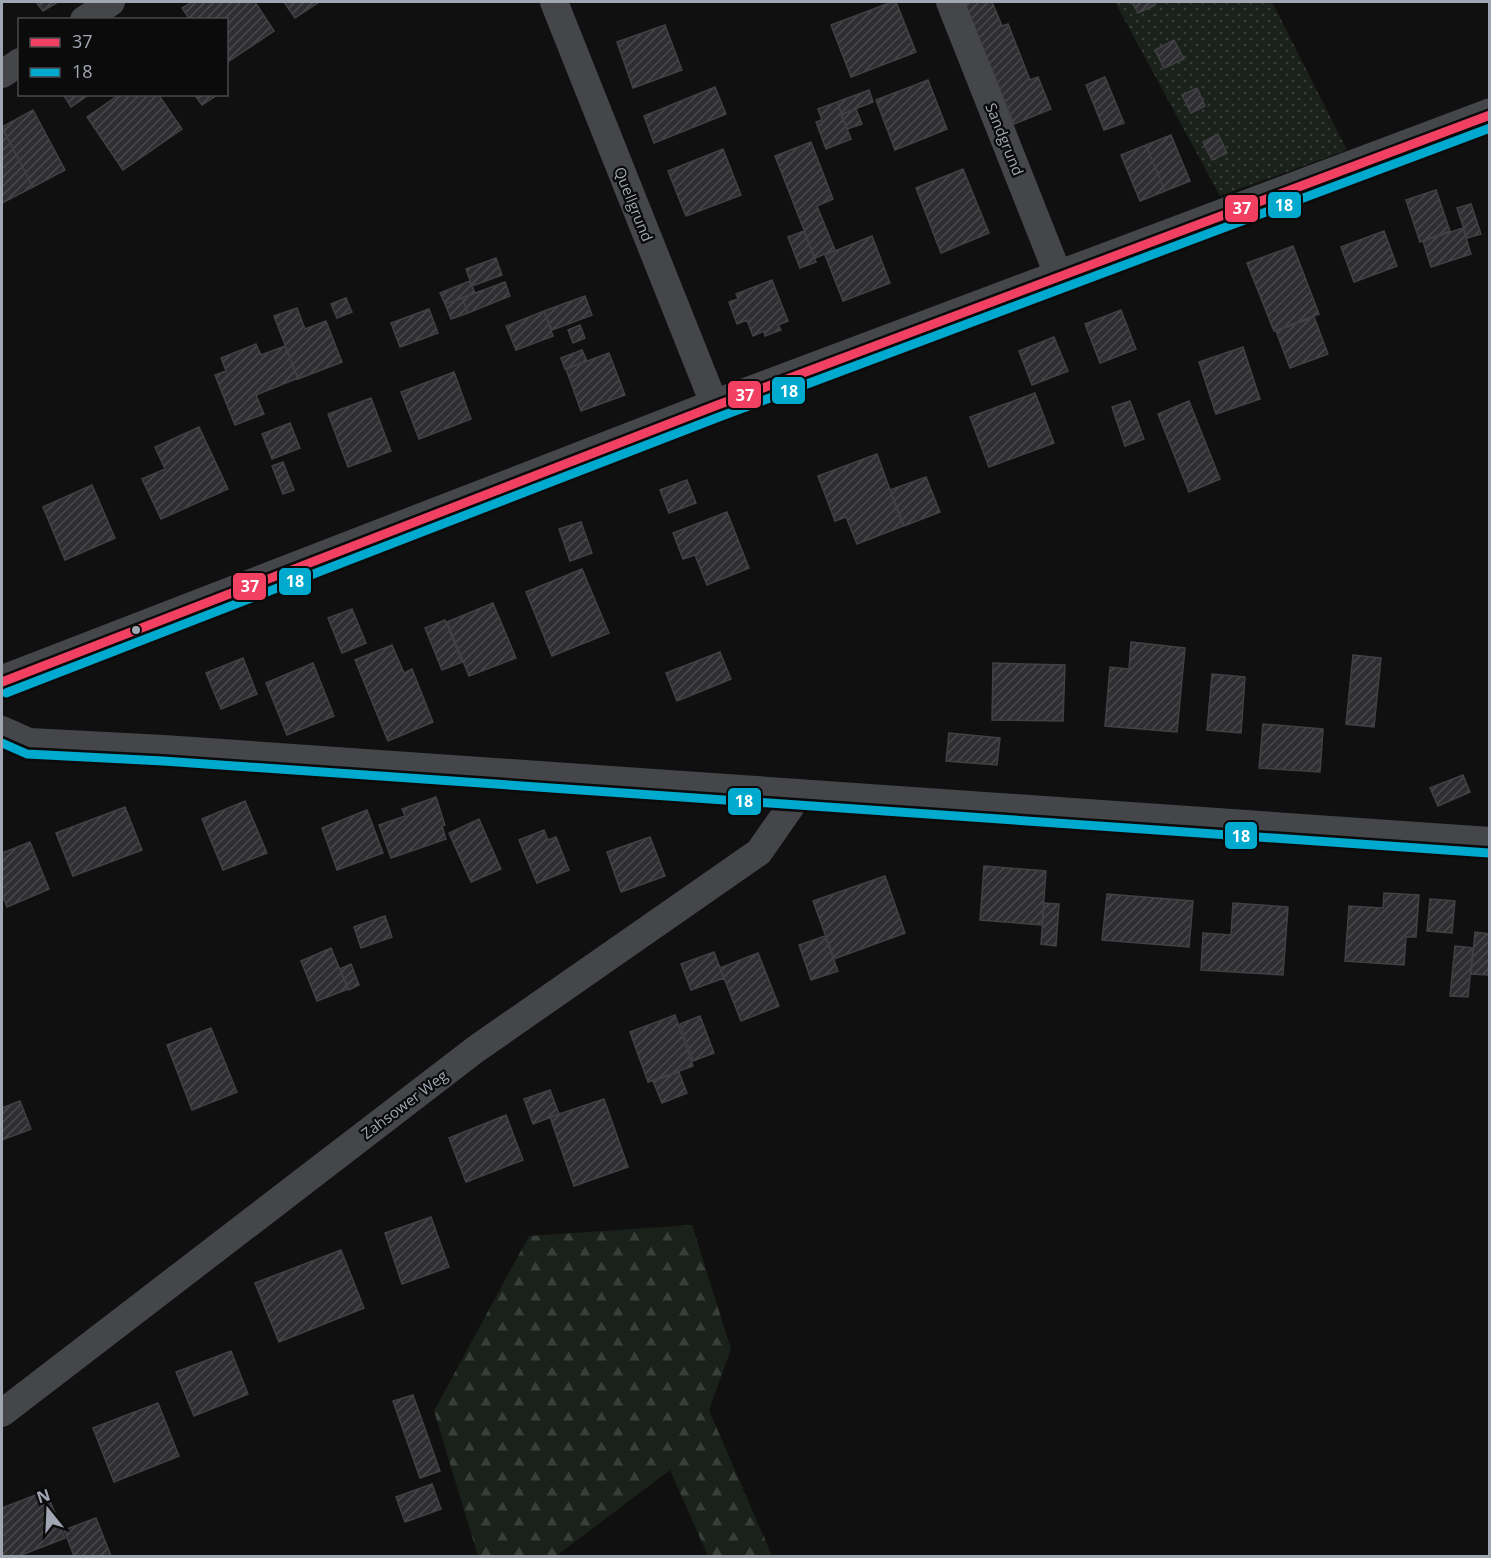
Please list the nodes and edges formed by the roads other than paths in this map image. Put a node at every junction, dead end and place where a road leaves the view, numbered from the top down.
1 (111, 2) edge
2 (554, 2) edge
3 (950, 2) edge
4 (87, 18) edge
5 (18, 63) edge
6 (2, 74) edge
7 (1490, 115) edge
8 (1059, 277) junction
9 (715, 406) junction
10 (2, 682) edge
11 (2, 730) edge
12 (800, 793) junction
13 (1490, 841) edge
14 (2, 1413) edge

1 - 4 street
2 - 9 street, Quellgrund
3 - 8 street, Sandgrund
5 - 6 street
7 - 8 street
8 - 9 street
9 - 10 street
11 - 12 street
12 - 13 street
12 - 14 street, Zahsower Weg

